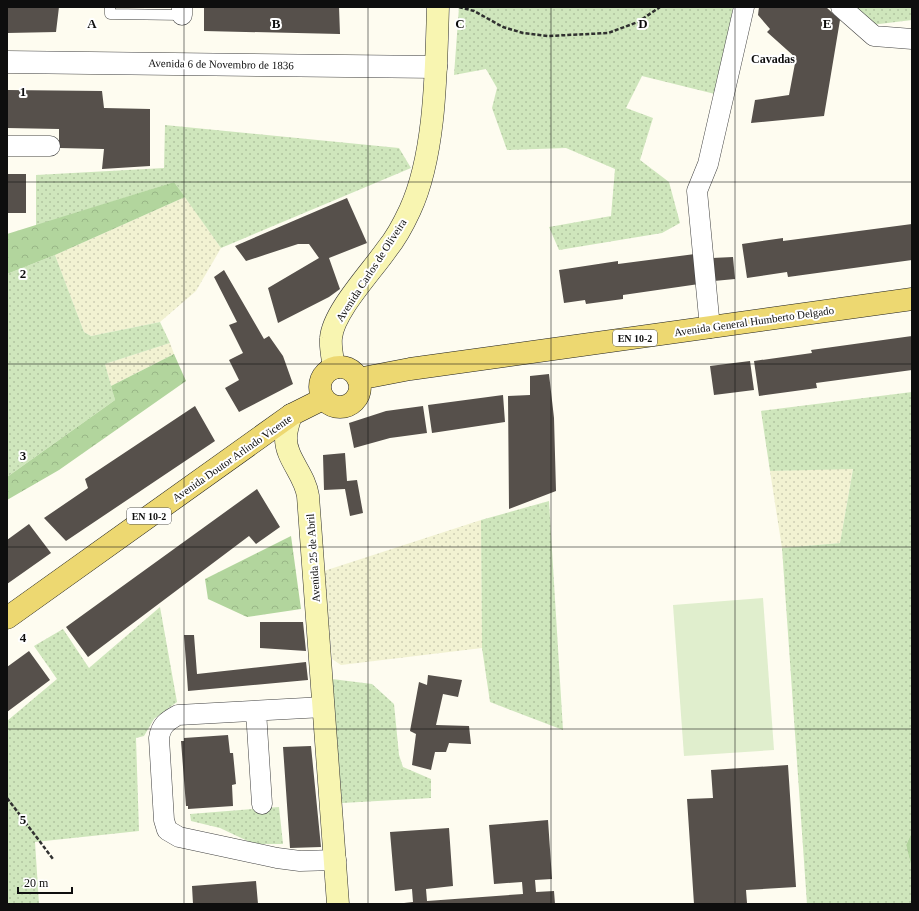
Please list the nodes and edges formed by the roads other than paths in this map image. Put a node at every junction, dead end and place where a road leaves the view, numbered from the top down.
1 (438, 7) edge
2 (744, 7) edge
3 (841, 7) edge
4 (110, 11) edge
5 (182, 11) edge
6 (912, 39) edge
7 (7, 62) edge
8 (436, 67) junction
9 (7, 146) edge
10 (50, 146) dead end
11 (912, 300) edge
12 (710, 328) junction
13 (334, 368) junction
14 (358, 379) junction
15 (323, 399) junction
16 (291, 415) junction
17 (7, 618) edge
18 (324, 707) junction
19 (256, 711) junction
20 (262, 804) dead end
21 (336, 860) junction
22 (338, 904) edge

1 - 8 main road, Avenida Carlos de Oliveira
2 - 12 street
3 - 6 street
4 - 5 lane
7 - 8 street, Avenida 6 de Novembro de 1836
8 - 13 main road, Avenida Carlos de Oliveira
9 - 10 street
11 - 12 main road, Avenida General Humberto Delgado / EN 10-2
12 - 14 main road, Avenida General Humberto Delgado / EN 10-2
13 - 14 main road
13 - 15 main road
14 - 15 main road
15 - 16 main road, Avenida Doutor Arlindo Vicente / EN 10-2
16 - 17 main road, Avenida Doutor Arlindo Vicente / EN 10-2
16 - 18 main road, Avenida 25 de Abril
18 - 19 street
18 - 21 main road, Avenida 25 de Abril
19 - 20 street
19 - 21 street
21 - 22 main road, Avenida 25 de Abril

